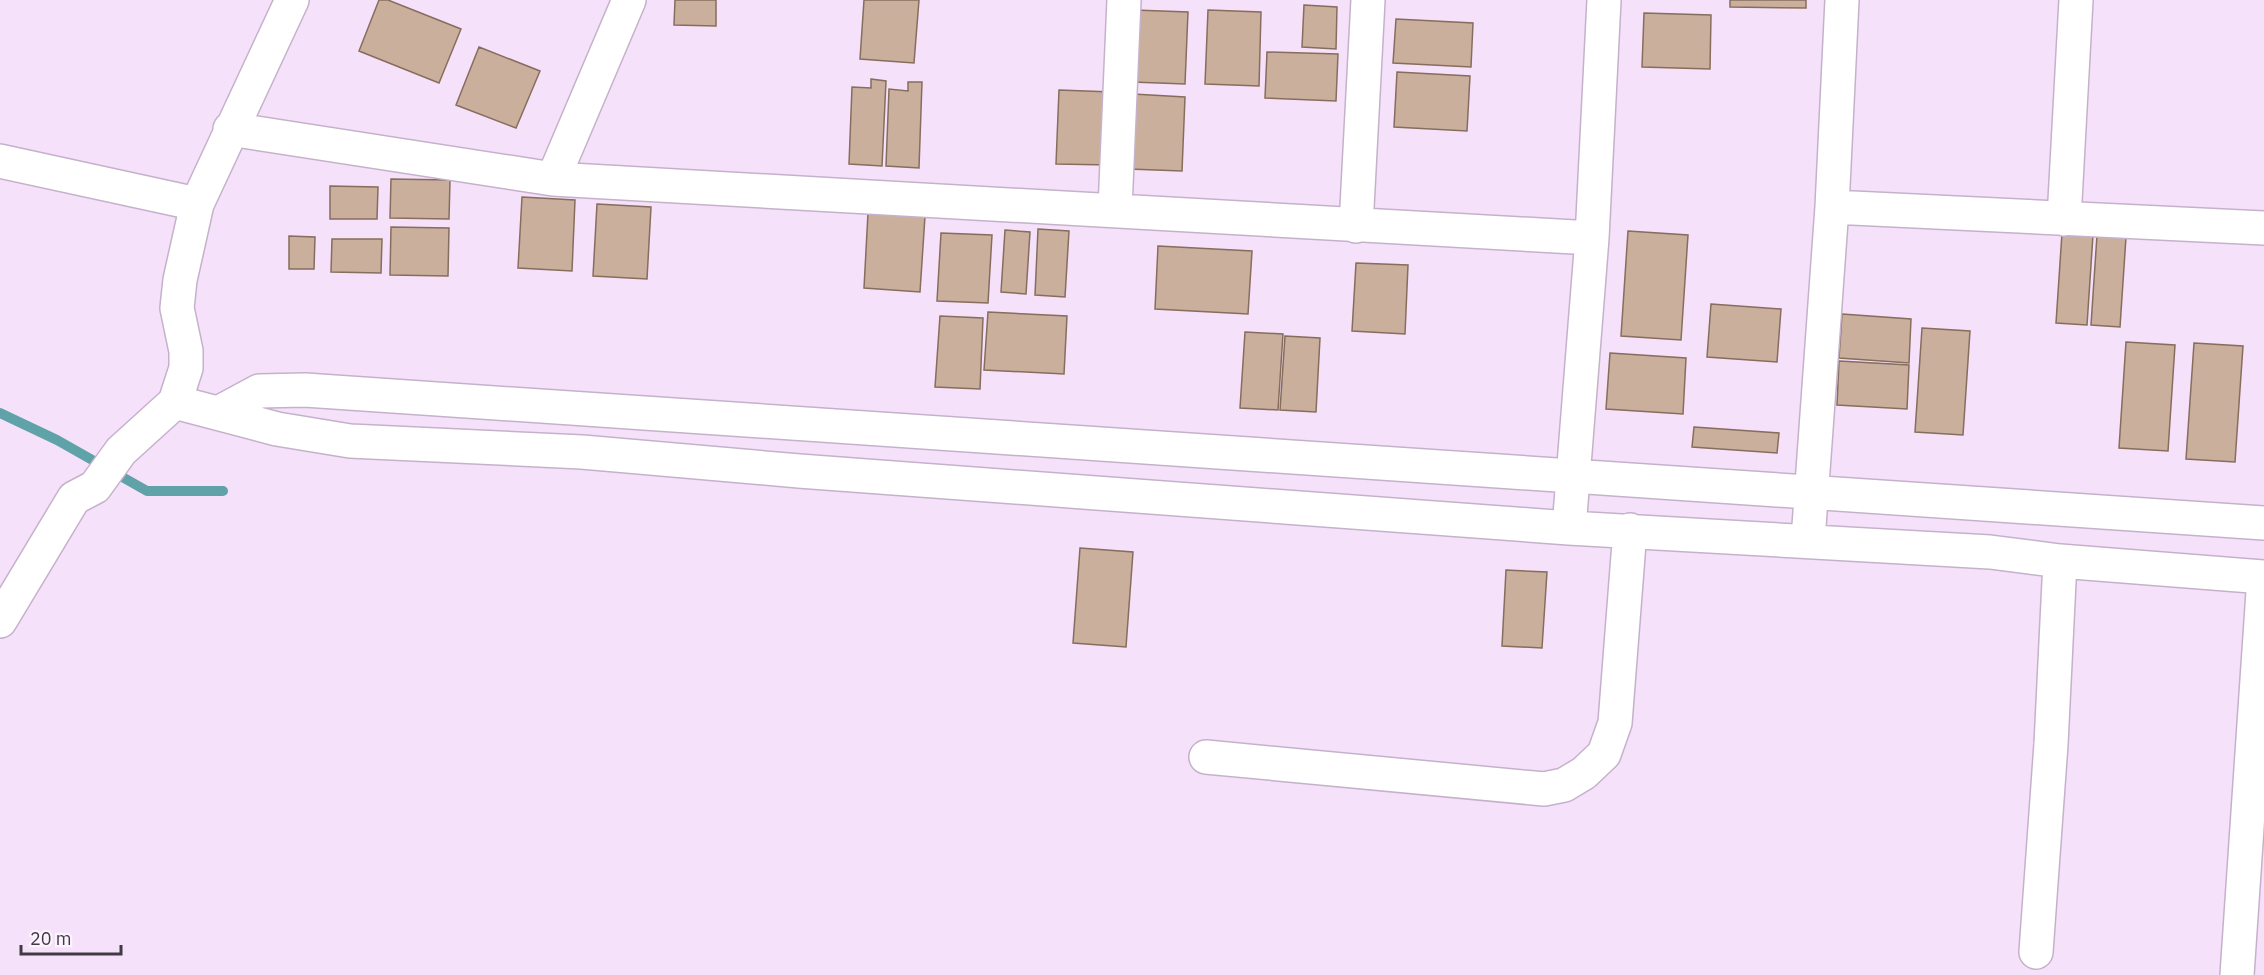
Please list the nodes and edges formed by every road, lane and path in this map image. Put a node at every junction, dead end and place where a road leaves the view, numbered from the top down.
1 (292, 0) edge
2 (629, 0) edge
3 (1124, 0) edge
4 (1368, 0) edge
5 (1604, 0) edge
6 (1842, 0) edge
7 (2076, 0) edge
8 (230, 129) junction
9 (0, 160) edge
10 (553, 178) junction
11 (197, 204) junction
12 (1832, 207) junction
13 (1114, 209) junction
14 (2064, 219) junction
15 (1356, 226) junction
16 (2264, 228) edge
17 (1592, 238) junction
18 (175, 402) junction
19 (219, 412) junction
20 (1573, 478) junction
21 (1810, 490) junction
22 (2264, 523) edge
23 (1569, 528) junction
24 (1630, 530) junction
25 (1808, 540) junction
26 (2060, 561) junction
27 (2264, 577) edge
28 (0, 621) edge
29 (1206, 756) dead end
30 (2036, 952) dead end
31 (2237, 975) edge

1 - 8 street
2 - 10 street
3 - 13 street
4 - 15 street
5 - 17 street
6 - 12 street
7 - 14 street
8 - 10 street
8 - 11 street
9 - 11 street
10 - 13 street
11 - 18 street
12 - 14 street
12 - 21 street
13 - 15 street
14 - 16 street
15 - 17 street
17 - 20 street
18 - 19 street
18 - 28 street
19 - 20 street
19 - 23 street
20 - 21 street
20 - 23 street
21 - 22 street
21 - 25 street
23 - 24 street
24 - 25 street
24 - 29 street
25 - 26 street
26 - 27 street
26 - 30 street
27 - 31 street

